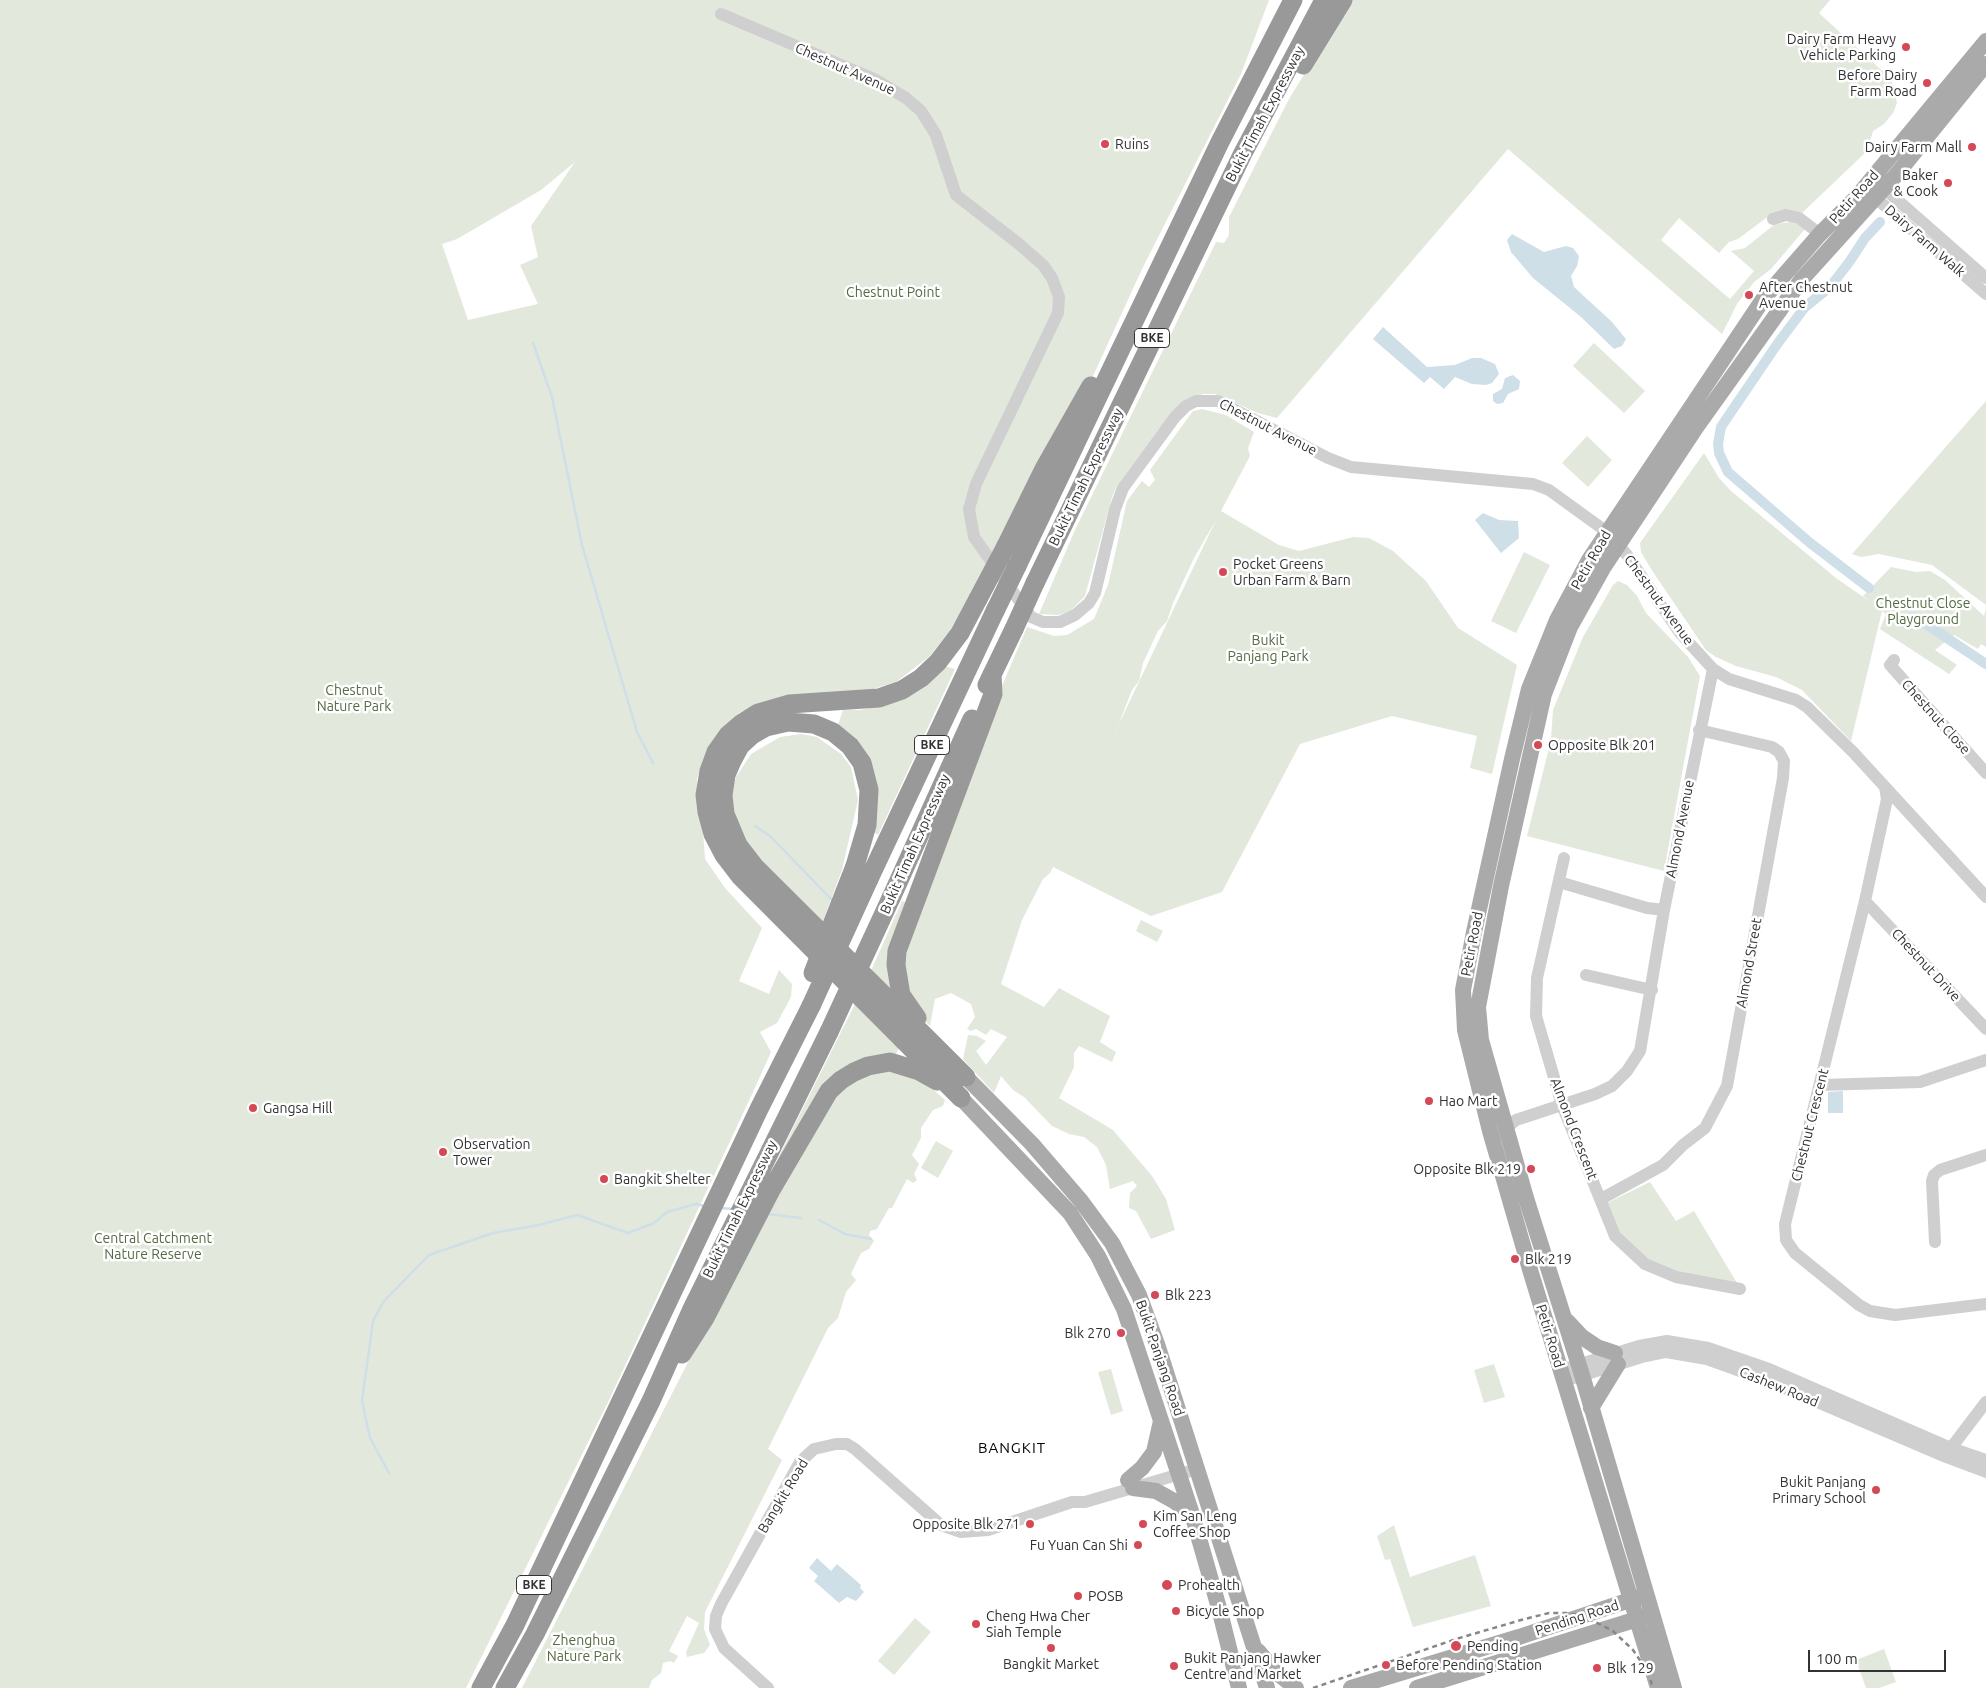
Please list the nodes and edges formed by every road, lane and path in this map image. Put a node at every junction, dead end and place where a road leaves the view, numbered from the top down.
1 (1293, 0) edge
2 (1324, 0) edge
3 (1343, 0) edge
4 (721, 14) dead end
5 (1986, 42) edge
6 (1986, 64) edge
7 (1243, 153) junction
8 (1874, 188) junction
9 (1773, 219) dead end
10 (1820, 234) junction
11 (1986, 278) edge
12 (1986, 294) edge
13 (1743, 330) junction
14 (1756, 341) junction
15 (1123, 346) junction
16 (1607, 532) junction
17 (1617, 546) junction
18 (1894, 660) dead end
19 (1713, 669) junction
20 (992, 674) junction
21 (1699, 730) junction
22 (1986, 773) edge
23 (1885, 787) junction
24 (1564, 858) dead end
25 (1559, 882) junction
26 (1484, 885) junction
27 (1501, 886) junction
28 (1984, 891) edge
29 (1865, 901) junction
30 (1664, 910) junction
31 (1586, 975) dead end
32 (1652, 990) junction
33 (808, 1000) junction
34 (904, 1020) junction
35 (1986, 1029) edge
36 (1986, 1060) edge
37 (966, 1077) joint
38 (1821, 1085) junction
39 (961, 1098) junction
40 (1562, 1105) junction
41 (1485, 1112) junction
42 (1505, 1127) junction
43 (1496, 1152) junction
44 (1986, 1155) edge
45 (1601, 1198) junction
46 (1934, 1242) dead end
47 (1549, 1270) junction
48 (1531, 1272) junction
49 (1740, 1289) dead end
50 (1986, 1304) edge
51 (698, 1315) junction
52 (1563, 1318) junction
53 (1617, 1359) junction
54 (1580, 1370) junction
55 (1562, 1375) junction
56 (1986, 1402) edge
57 (1591, 1408) junction
58 (1160, 1421) junction
59 (1951, 1448) junction
60 (1986, 1460) edge
61 (1196, 1465) junction
62 (1177, 1470) junction
63 (1986, 1472) edge
64 (1131, 1484) junction
65 (1192, 1514) junction
66 (1638, 1597) junction
67 (1644, 1617) junction
68 (1253, 1646) junction
69 (1232, 1665) junction
70 (481, 1688) edge
71 (505, 1688) edge
72 (768, 1688) edge
73 (1226, 1688) edge
74 (1239, 1688) edge
75 (1267, 1688) edge
76 (1296, 1688) edge
77 (1351, 1688) edge
78 (1417, 1688) edge
79 (1658, 1688) edge
80 (1674, 1688) edge

1 - 15 highway, Bukit Timah Expressway / BKE
2 - 7 highway, Bukit Timah Expressway / BKE
3 - 7 highway
4 - 16 street, Chestnut Avenue
5 - 8 main road, Petir Road
6 - 8 main road, Petir Road
7 - 20 highway, Bukit Timah Expressway / BKE, bridge
8 - 10 main road, Petir Road
8 - 11 street, Dairy Farm Walk
8 - 12 street, Dairy Farm Walk
8 - 14 main road, Petir Road
9 - 10 street
10 - 13 main road, Petir Road
13 - 14 street, Petir Road
13 - 16 main road, Petir Road
14 - 17 main road, Petir Road
15 - 33 highway, Bukit Timah Expressway / BKE, bridge
15 - 34 highway, bridge
16 - 17 street, Chestnut Avenue
16 - 26 main road, Petir Road
17 - 19 street, Chestnut Avenue
17 - 27 main road, Petir Road
18 - 22 street, Chestnut Close
19 - 21 street, Almond Avenue
19 - 23 street, Chestnut Avenue
20 - 34 highway
20 - 51 highway, Bukit Timah Expressway / BKE, bridge
21 - 30 street, Almond Avenue
21 - 45 street, Almond Street
23 - 28 street, Chestnut Avenue
23 - 29 street, Chestnut Crescent
24 - 25 street, Almond Crescent
25 - 30 street
25 - 40 street, Almond Crescent
26 - 27 main road
26 - 41 main road, Petir Road
27 - 42 main road, Petir Road
29 - 35 street, Chestnut Drive
29 - 38 street, Chestnut Crescent
30 - 32 street, Almond Avenue
31 - 32 street
32 - 40 street, Almond Avenue
33 - 34 highway, bridge
33 - 70 highway, Bukit Timah Expressway / BKE
34 - 37 highway
34 - 39 highway
36 - 38 street
37 - 61 main road, Bukit Panjang Road
38 - 50 street, Chestnut Crescent
39 - 51 highway
39 - 58 main road, Bukit Panjang Road
40 - 42 street, Almond Avenue
40 - 45 street, Almond Crescent
41 - 42 street
41 - 43 main road, Petir Road
42 - 43 street
42 - 47 main road, Petir Road
43 - 48 main road, Petir Road
44 - 46 street
45 - 49 street, Almond Crescent
47 - 48 main road
47 - 52 main road, Petir Road
48 - 55 main road, Petir Road
51 - 71 highway, Bukit Timah Expressway / BKE
52 - 53 main road
52 - 54 main road, Petir Road
53 - 54 street, Cashew Road
53 - 57 main road
53 - 59 street, Cashew Road
53 - 63 street, Cashew Road
54 - 55 street, Cashew Road
54 - 57 main road, Petir Road
55 - 66 main road, Petir Road
56 - 59 street
57 - 66 main road, Petir Road
58 - 62 main road, Bukit Panjang Road
58 - 64 main road
59 - 60 street, Cashew Road
61 - 62 street, Bangkit Road
61 - 68 main road, Bukit Panjang Road
62 - 64 street, Bangkit Road
62 - 65 main road, Bukit Panjang Road
64 - 65 main road
64 - 72 street, Bangkit Road
65 - 69 main road, Bukit Panjang Road
66 - 67 main road, Petir Road
66 - 77 main road, Pending Road
67 - 78 main road, Pending Road
67 - 79 main road, Petir Road
67 - 80 main road, Petir Road
68 - 75 main road, Bukit Panjang Road
68 - 76 main road
69 - 73 main road
69 - 74 main road, Bukit Panjang Road

